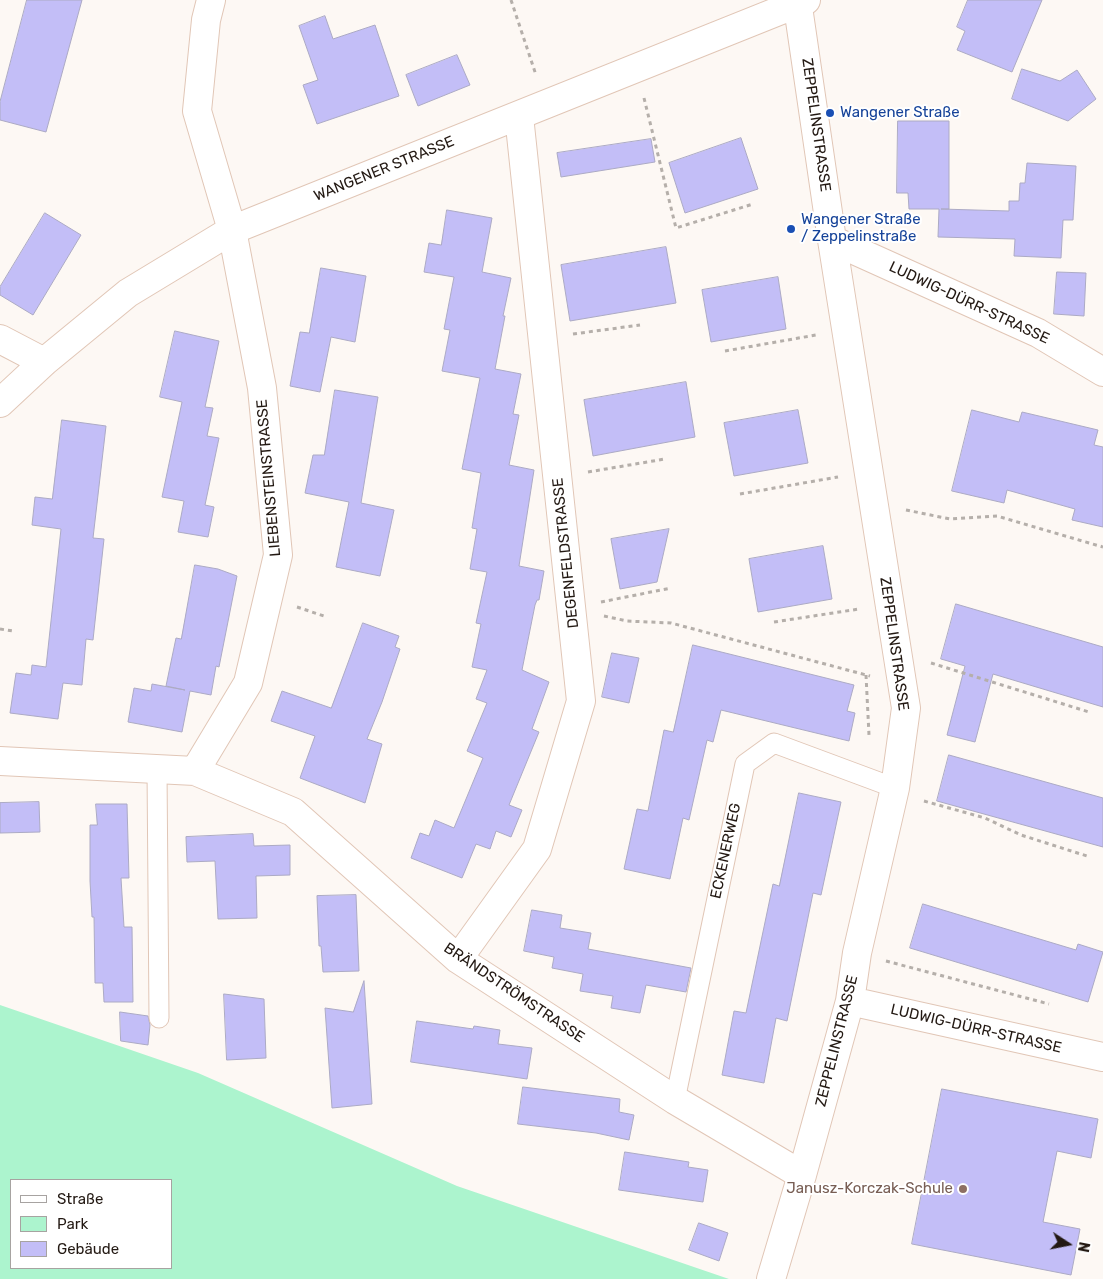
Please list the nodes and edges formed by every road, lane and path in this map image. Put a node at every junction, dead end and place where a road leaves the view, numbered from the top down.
1 (211, 0) edge
2 (512, 0) edge
3 (800, 1) edge
4 (636, 68) junction
5 (546, 105) junction
6 (519, 116) junction
7 (753, 204) dead end
8 (232, 230) junction
9 (832, 240) junction
10 (640, 325) dead end
11 (847, 330) junction
12 (543, 338) junction
13 (0, 340) edge
14 (725, 351) dead end
15 (44, 362) junction
16 (1103, 372) edge
17 (0, 403) edge
18 (665, 459) dead end
19 (868, 472) junction
20 (558, 476) junction
21 (740, 494) dead end
22 (874, 503) junction
23 (1103, 547) edge
24 (671, 588) dead end
25 (889, 604) junction
26 (571, 607) junction
27 (774, 622) dead end
28 (0, 629) edge
29 (13, 631) dead end
30 (897, 653) junction
31 (866, 675) junction
32 (902, 685) junction
33 (1089, 712) dead end
34 (0, 761) edge
35 (157, 769) junction
36 (195, 771) junction
37 (862, 776) junction
38 (895, 790) junction
39 (1087, 856) dead end
40 (857, 954) junction
41 (458, 959) junction
42 (850, 1001) junction
43 (1048, 1004) dead end
44 (159, 1018) dead end
45 (1103, 1058) edge
46 (675, 1100) junction
47 (802, 1175) junction
48 (771, 1279) edge

1 - 8 street, LIEBENSTEINSTRASSE
2 - 5 path
3 - 4 street, WANGENER STRASSE
3 - 9 street, ZEPPELINSTRASSE
4 - 5 street, WANGENER STRASSE
4 - 7 path
5 - 6 street, WANGENER STRASSE
6 - 8 street, WANGENER STRASSE
6 - 12 street, DEGENFELDSTRASSE
8 - 15 street, WANGENER STRASSE
8 - 36 street, LIEBENSTEINSTRASSE
9 - 11 street, ZEPPELINSTRASSE
9 - 16 street, LUDWIG-DÜRR-STRASSE
10 - 12 path
11 - 14 path
11 - 19 street, ZEPPELINSTRASSE
12 - 20 street, DEGENFELDSTRASSE
13 - 15 street
15 - 17 street, WANGENER STRASSE
18 - 20 path
19 - 21 path
19 - 22 street, ZEPPELINSTRASSE
20 - 26 street, DEGENFELDSTRASSE
22 - 23 path
22 - 25 street, ZEPPELINSTRASSE
24 - 26 path
25 - 27 path
25 - 30 street, ZEPPELINSTRASSE
26 - 31 path
26 - 41 street, DEGENFELDSTRASSE
28 - 29 path
30 - 32 street, ZEPPELINSTRASSE
30 - 33 path
31 - 32 path
31 - 37 path
32 - 38 street, ZEPPELINSTRASSE
34 - 35 street, BRÄNDSTRÖMSTRASSE
35 - 36 street, BRÄNDSTRÖMSTRASSE
35 - 44 lane
36 - 41 street, BRÄNDSTRÖMSTRASSE
37 - 38 lane, ECKENERWEG
37 - 46 lane, ECKENERWEG
38 - 39 path
38 - 40 street, ZEPPELINSTRASSE
40 - 42 street, ZEPPELINSTRASSE
40 - 43 path
41 - 46 street, BRÄNDSTRÖMSTRASSE
42 - 45 street, LUDWIG-DÜRR-STRASSE
42 - 47 street, ZEPPELINSTRASSE
46 - 47 street, BRÄNDSTRÖMSTRASSE
47 - 48 street, ZEPPELINSTRASSE

